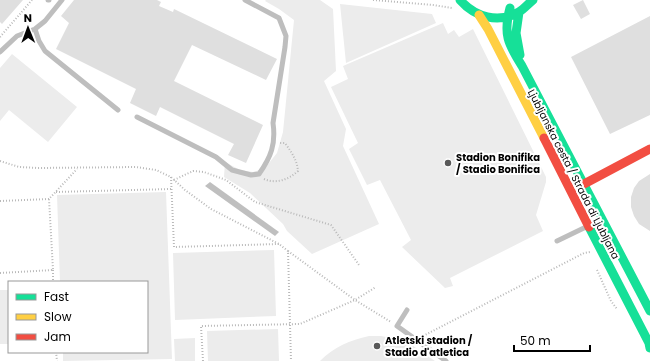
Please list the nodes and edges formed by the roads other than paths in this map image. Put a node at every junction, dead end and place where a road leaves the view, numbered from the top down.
1 (62, 0) edge
2 (245, 0) edge
3 (460, 0) edge
4 (471, 0) edge
5 (523, 0) edge
6 (533, 0) edge
7 (510, 8) junction
8 (519, 12) junction
9 (479, 15) junction
10 (507, 17) junction
11 (35, 29) junction
12 (0, 52) edge
13 (522, 66) junction
14 (118, 110) dead end
15 (137, 117) dead end
16 (650, 149) edge
17 (584, 184) junction
18 (589, 226) junction
19 (558, 241) dead end
20 (407, 310) dead end
21 (650, 311) edge
22 (650, 345) edge
23 (446, 361) edge

1 - 11 lane
2 - 15 lane
3 - 9 main road
4 - 7 main road
5 - 7 main road
6 - 8 main road
7 - 10 main road, Ljubljanska cesta / Strada di Ljubljana
8 - 10 main road
8 - 13 main road, Ljubljanska cesta / Strada di Ljubljana
9 - 10 main road
9 - 18 main road, Ljubljanska cesta / Strada di Ljubljana
10 - 13 main road, Ljubljanska cesta / Strada di Ljubljana
11 - 12 lane
11 - 14 lane
13 - 17 main road, Ljubljanska cesta / Strada di Ljubljana
16 - 17 main road
17 - 21 main road, Ljubljanska cesta / Strada di Ljubljana
18 - 19 lane
18 - 22 main road, Ljubljanska cesta / Strada di Ljubljana
20 - 23 lane

